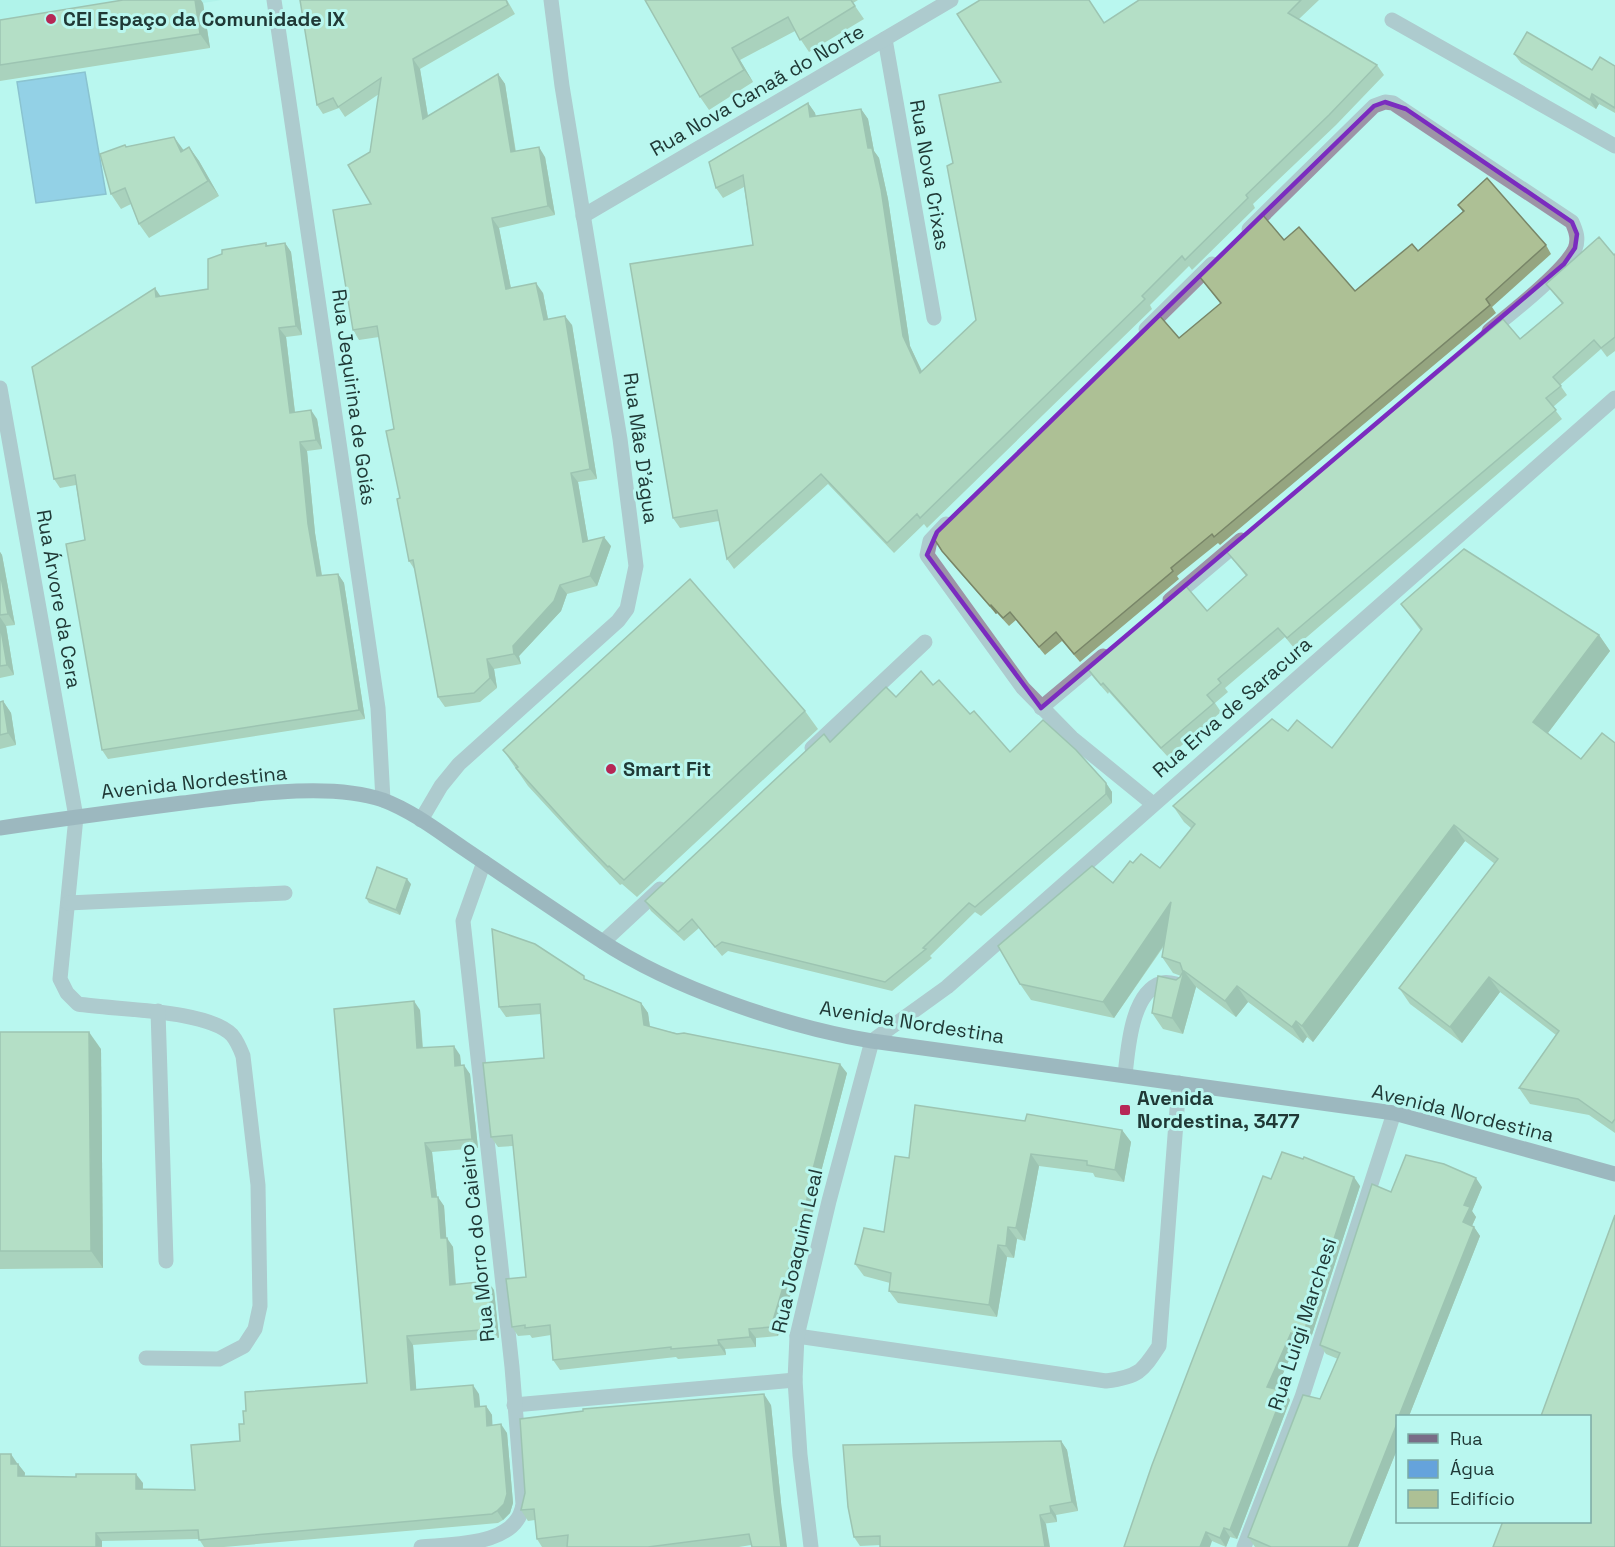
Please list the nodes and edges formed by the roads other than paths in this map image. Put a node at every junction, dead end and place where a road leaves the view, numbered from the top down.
1 (274, 0) edge
2 (551, 0) edge
3 (951, 0) edge
4 (1392, 20) dead end
5 (885, 39) junction
6 (1615, 146) edge
7 (583, 216) junction
8 (1240, 237) edge
9 (1223, 254) edge
10 (934, 318) dead end
11 (1139, 336) edge
12 (1478, 340) edge
13 (0, 388) edge
14 (1615, 398) edge
15 (954, 516) edge
16 (1251, 532) edge
17 (1160, 608) edge
18 (925, 642) dead end
19 (1114, 646) edge
20 (1041, 708) junction
21 (804, 755) edge
22 (382, 800) junction
23 (1153, 804) junction
24 (76, 817) junction
25 (421, 820) junction
26 (0, 828) edge
27 (484, 862) junction
28 (673, 877) edge
29 (285, 893) dead end
30 (68, 903) junction
31 (603, 942) junction
32 (1185, 986) edge
33 (158, 1011) junction
34 (872, 1041) junction
35 (1125, 1075) junction
36 (1179, 1083) junction
37 (1394, 1113) junction
38 (1615, 1174) edge
39 (166, 1261) dead end
40 (797, 1335) junction
41 (146, 1358) dead end
42 (795, 1380) junction
43 (514, 1406) junction
44 (421, 1547) edge
45 (811, 1547) edge
46 (1244, 1547) edge

1 - 22 street, Rua Jequirina de Goiás
2 - 7 street, Rua Mãe D'água
3 - 5 street, Rua Nova Canaã do Norte
4 - 6 street
5 - 7 street, Rua Nova Canaã do Norte
5 - 10 street, Rua Nova Crixas
7 - 25 street, Rua Mãe D'água
8 - 12 street
9 - 11 street
13 - 24 street, Rua Árvore da Cera
14 - 23 street, Rua Erva de Saracura
15 - 20 street
16 - 17 street
18 - 21 street
19 - 20 street
20 - 23 street
22 - 24 main road, Avenida Nordestina
22 - 25 main road, Avenida Nordestina
23 - 34 street, Rua Erva de Saracura
24 - 26 main road, Avenida Nordestina
24 - 30 street, Rua Árvore da Cera
25 - 27 main road, Avenida Nordestina
27 - 31 main road, Avenida Nordestina
27 - 43 street, Rua Morro do Caieiro
28 - 31 street
29 - 30 street
30 - 33 street, Rua Árvore da Cera
31 - 34 main road, Avenida Nordestina
32 - 35 street
33 - 39 street
33 - 41 street, Rua Árvore da Cera
34 - 35 main road, Avenida Nordestina
34 - 40 street, Rua Joaquim Leal
35 - 36 main road, Avenida Nordestina
36 - 37 main road, Avenida Nordestina
36 - 40 street
37 - 38 main road, Avenida Nordestina
37 - 46 street, Rua Luigi Marchesi
40 - 42 street, Rua Joaquim Leal
42 - 43 street
42 - 45 street, Rua Joaquim Leal
43 - 44 street, Rua Morro do Caieiro

